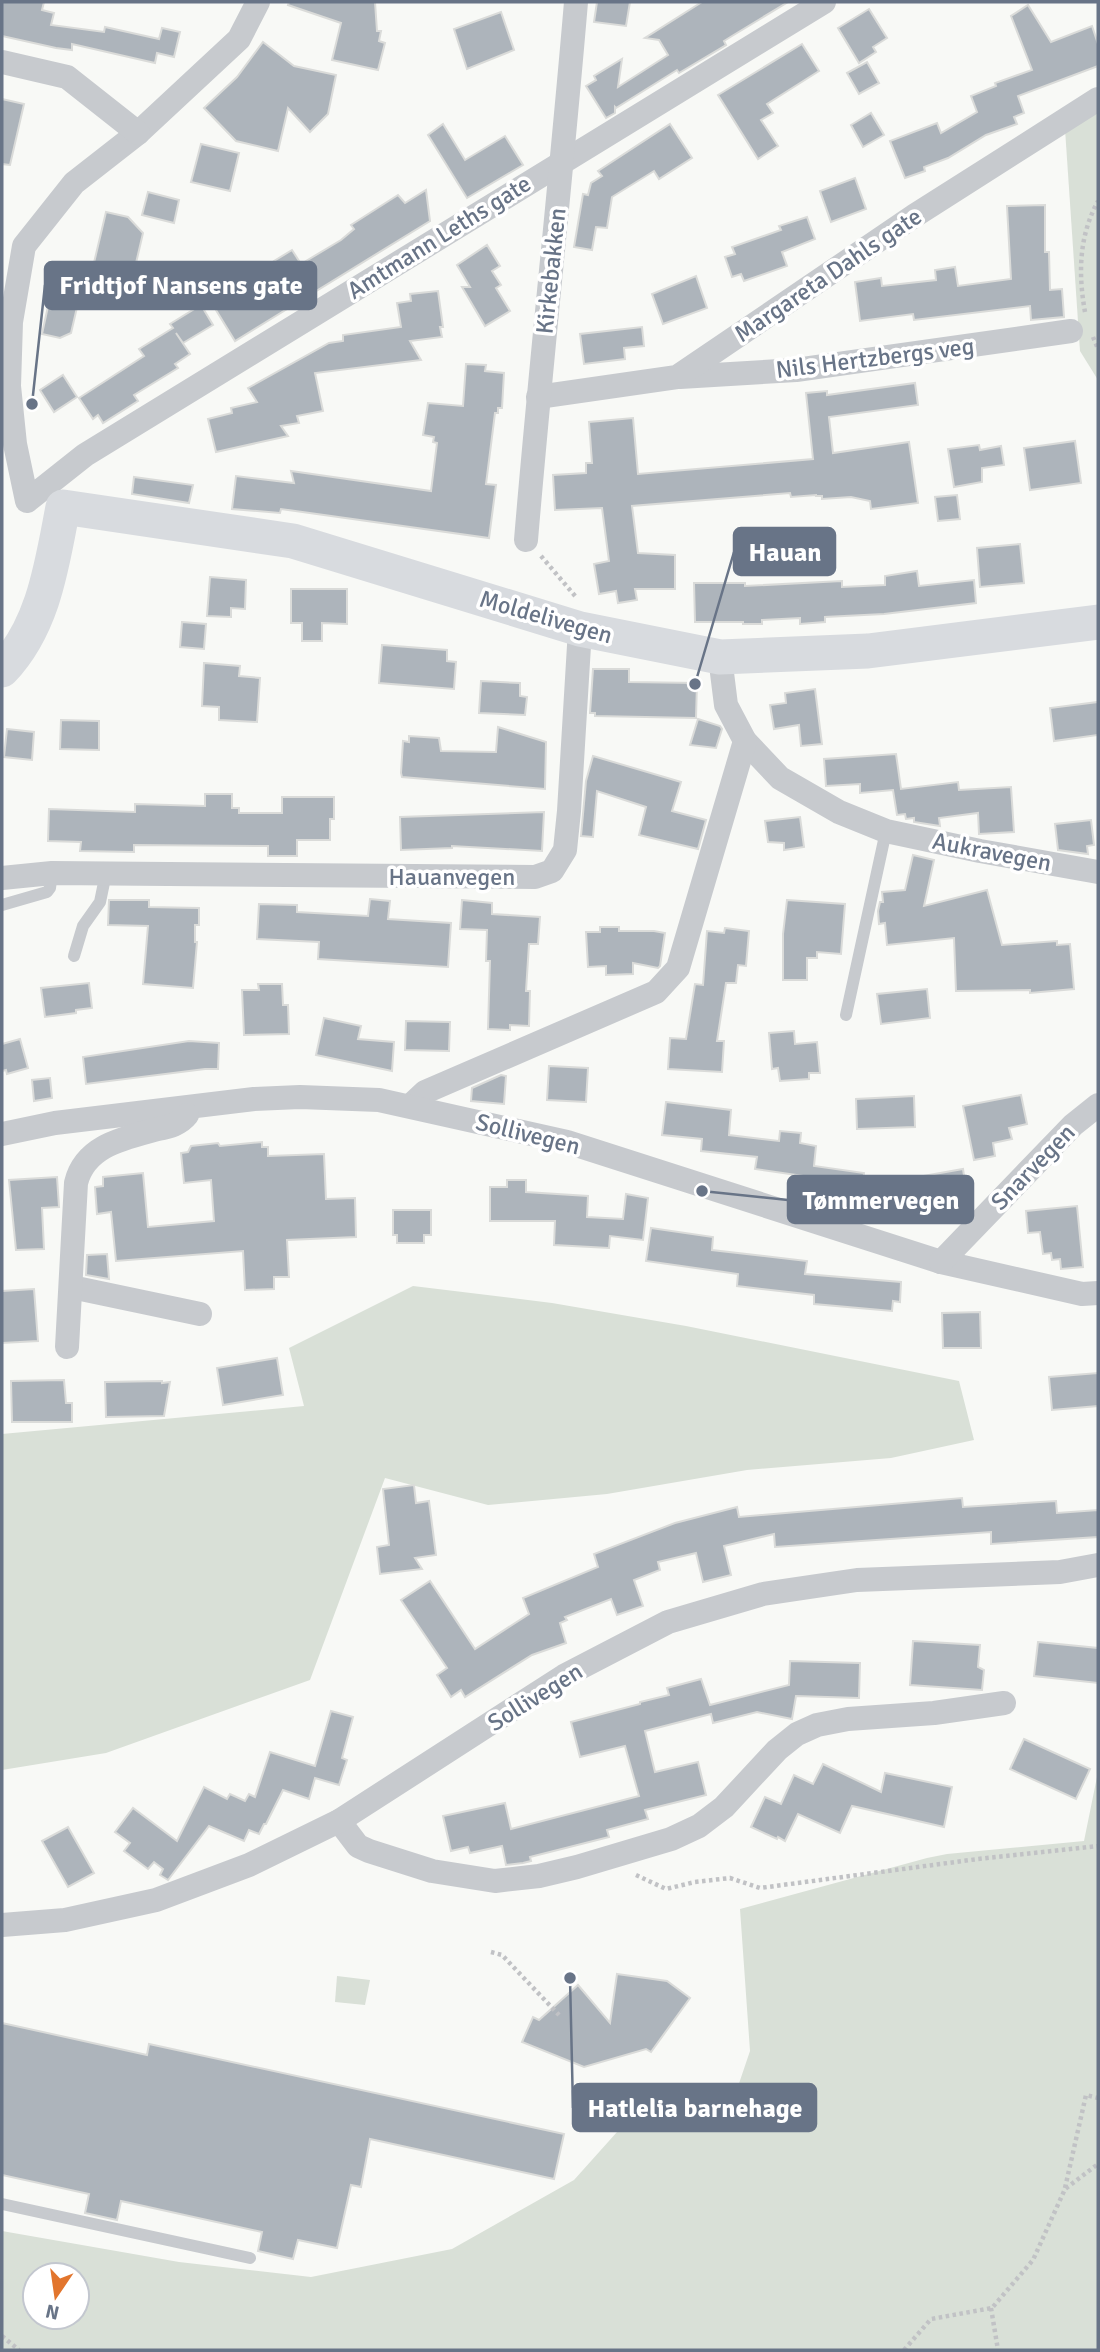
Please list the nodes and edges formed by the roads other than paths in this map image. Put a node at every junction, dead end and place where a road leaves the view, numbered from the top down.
1 (258, 2) edge
2 (576, 2) edge
3 (823, 2) edge
4 (2, 62) edge
5 (1098, 99) edge
6 (138, 133) junction
7 (563, 161) junction
8 (13, 244) edge
9 (1082, 325) road end
10 (677, 377) junction
11 (538, 397) junction
12 (2, 498) edge
13 (27, 501) junction
14 (63, 507) junction
15 (526, 540) road end
16 (580, 616) junction
17 (1098, 622) edge
18 (720, 657) junction
19 (2, 670) edge
20 (745, 741) junction
21 (886, 831) junction
22 (1098, 872) edge
23 (52, 873) junction
24 (106, 873) junction
25 (2, 878) edge
26 (2, 905) edge
27 (74, 956) dead end
28 (846, 1015) dead end
29 (1098, 1105) edge
30 (410, 1106) junction
31 (191, 1108) junction
32 (2, 1134) edge
33 (941, 1262) junction
34 (72, 1289) junction
35 (1098, 1293) edge
36 (200, 1314) dead end
37 (67, 1347) dead end
38 (1098, 1565) edge
39 (1004, 1703) dead end
40 (339, 1821) junction
41 (2, 1925) edge
42 (2, 2204) edge
43 (250, 2258) dead end

1 - 6 street
2 - 7 street, Kirkebakken
3 - 7 street, Amtmann Leths gate
4 - 6 street
5 - 10 street, Margareta Dahls gate
6 - 8 street
7 - 11 street, Kirkebakken
7 - 13 street, Amtmann Leths gate
8 - 13 street
9 - 10 street, Nils Hertzbergs veg
10 - 11 street, Margareta Dahls gate
11 - 15 street, Kirkebakken
12 - 13 street, Moldelivegen
13 - 14 street, Moldelivegen
14 - 16 main road, Moldelivegen
14 - 19 main road
16 - 18 main road, Moldelivegen
16 - 24 street, Hauanvegen
17 - 18 main road, Moldelivegen
18 - 20 street, Aukravegen
20 - 21 street, Aukravegen
20 - 30 street
21 - 22 street, Aukravegen
21 - 28 lane
23 - 24 street, Hauanvegen
23 - 25 street, Hauanvegen
23 - 26 lane
24 - 27 lane
29 - 33 street, Snarvegen
30 - 31 street, Sollivegen
30 - 33 street, Sollivegen
31 - 32 street, Sollivegen
31 - 34 street, Sollivegen
33 - 35 street, Sollivegen
34 - 36 street
34 - 37 street, Sollivegen
38 - 40 street, Sollivegen
39 - 40 street
40 - 41 street, Sollivegen
42 - 43 lane

